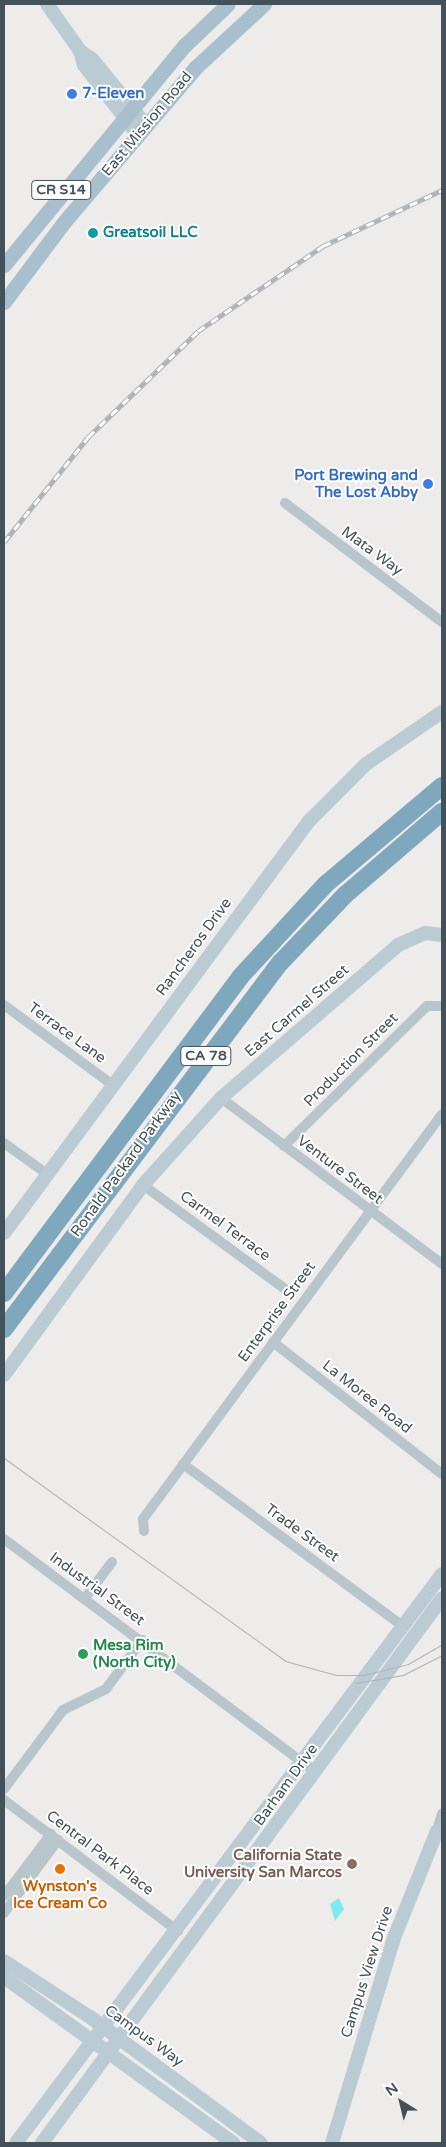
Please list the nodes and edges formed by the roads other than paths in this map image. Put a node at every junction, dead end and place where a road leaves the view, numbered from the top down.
1 (46, 4) edge
2 (228, 4) edge
3 (264, 4) edge
4 (127, 114) junction
5 (142, 130) junction
6 (4, 265) edge
7 (4, 302) edge
8 (285, 503) dead end
9 (442, 622) edge
10 (442, 712) edge
11 (442, 786) edge
12 (442, 812) edge
13 (442, 935) edge
14 (4, 1005) edge
15 (442, 1006) edge
16 (113, 1085) junction
17 (221, 1098) junction
18 (442, 1114) edge
19 (4, 1143) edge
20 (284, 1146) junction
21 (47, 1174) junction
22 (143, 1185) junction
23 (369, 1212) junction
24 (4, 1232) edge
25 (442, 1264) edge
26 (289, 1292) dead end
27 (4, 1293) edge
28 (4, 1329) edge
29 (273, 1342) junction
30 (4, 1375) edge
31 (183, 1464) junction
32 (442, 1474) edge
33 (144, 1531) dead end
34 (4, 1540) edge
35 (112, 1562) dead end
36 (442, 1574) edge
37 (85, 1598) junction
38 (441, 1600) edge
39 (404, 1627) junction
40 (142, 1640) junction
41 (303, 1762) junction
42 (316, 1772) junction
43 (4, 1789) edge
44 (4, 1800) edge
45 (442, 1814) edge
46 (437, 1831) joint
47 (54, 1837) junction
48 (4, 1896) edge
49 (4, 1912) edge
50 (175, 1935) junction
51 (4, 1961) edge
52 (4, 1977) edge
53 (106, 2029) junction
54 (119, 2038) junction
55 (93, 2039) junction
56 (109, 2051) junction
57 (16, 2143) edge
58 (42, 2143) edge
59 (233, 2143) edge
60 (261, 2143) edge
61 (332, 2143) edge

1 - 4 main road
2 - 4 main road, East Mission Road / CR S14
3 - 5 main road, East Mission Road / CR S14
4 - 5 main road
4 - 6 main road, East Mission Road / CR S14
5 - 7 main road, East Mission Road / CR S14
8 - 9 street, Mata Way
10 - 16 main road, Rancheros Drive
11 - 27 highway, Ronald Packard Parkway / CA 78
12 - 28 highway, Ronald Packard Parkway / CA 78
13 - 17 main road, East Carmel Street
14 - 16 street, Terrace Lane
15 - 20 street, Production Street
16 - 21 main road, Rancheros Drive
17 - 20 street, Venture Street
17 - 22 main road, East Carmel Street
18 - 23 street, Enterprise Street
19 - 21 street
20 - 23 street, Venture Street
21 - 24 main road, Rancheros Drive
22 - 26 street, Carmel Terrace
22 - 30 main road, East Carmel Street
23 - 25 street, Venture Street
23 - 29 street, Enterprise Street
29 - 31 street, Enterprise Street
29 - 32 street, La Moree Road
31 - 33 street, Enterprise Street
31 - 39 street, Trade Street
34 - 37 street, Industrial Street
35 - 37 street
36 - 39 main road, Barham Drive
37 - 40 street, Industrial Street
38 - 42 main road, Barham Drive
39 - 41 main road, Barham Drive
40 - 41 street, Industrial Street
40 - 43 street
41 - 42 street, Industrial Street
41 - 50 main road, Barham Drive
42 - 54 main road, Barham Drive
44 - 47 street, Central Park Place
45 - 46 street, Campus View Drive
46 - 61 main road, Campus View Drive
47 - 48 street
47 - 49 street
47 - 50 street, Central Park Place
50 - 53 main road
51 - 53 main road, Campus Way
52 - 55 main road
53 - 54 main road, Campus Way
53 - 55 main road
54 - 56 main road, Barham Drive
54 - 60 main road, Campus Way
55 - 56 main road
55 - 57 main road
56 - 58 main road
56 - 59 main road

